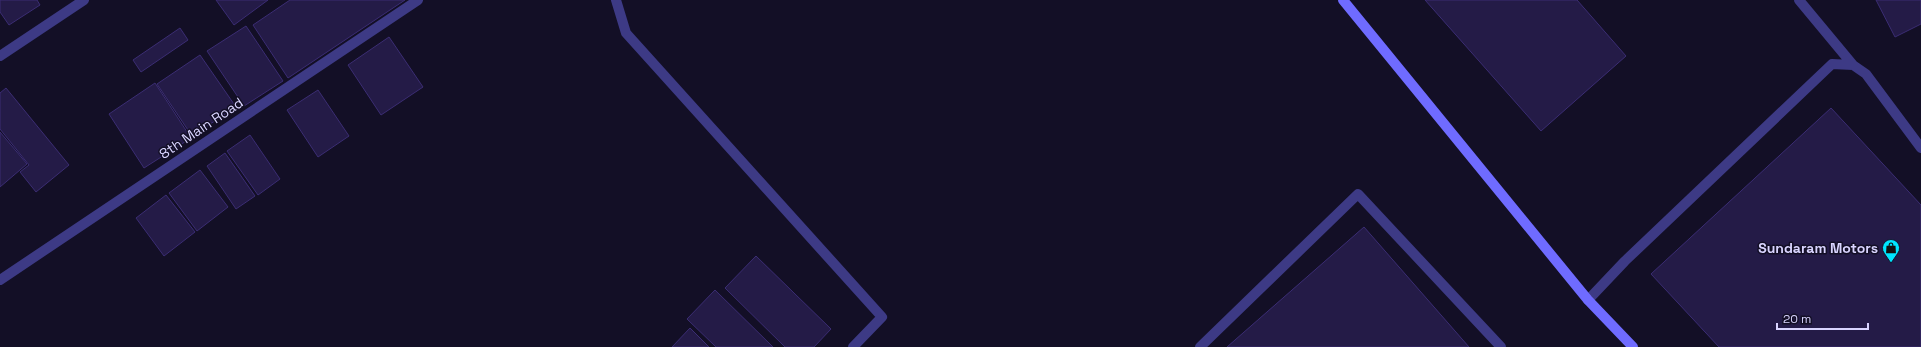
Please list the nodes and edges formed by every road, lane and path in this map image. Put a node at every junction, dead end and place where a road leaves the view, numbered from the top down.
1 (84, 0) edge
2 (418, 0) edge
3 (616, 0) edge
4 (1343, 0) edge
5 (1799, 0) edge
6 (0, 56) edge
7 (1853, 65) junction
8 (1921, 148) edge
9 (0, 280) edge
10 (1588, 300) junction
11 (853, 347) edge
12 (1200, 347) edge
13 (1501, 347) edge
14 (1633, 347) edge

1 - 6 street
2 - 9 street, 8th Main Road
3 - 11 street
4 - 10 street
5 - 7 street
7 - 8 street
7 - 10 street
10 - 14 street
12 - 13 street

